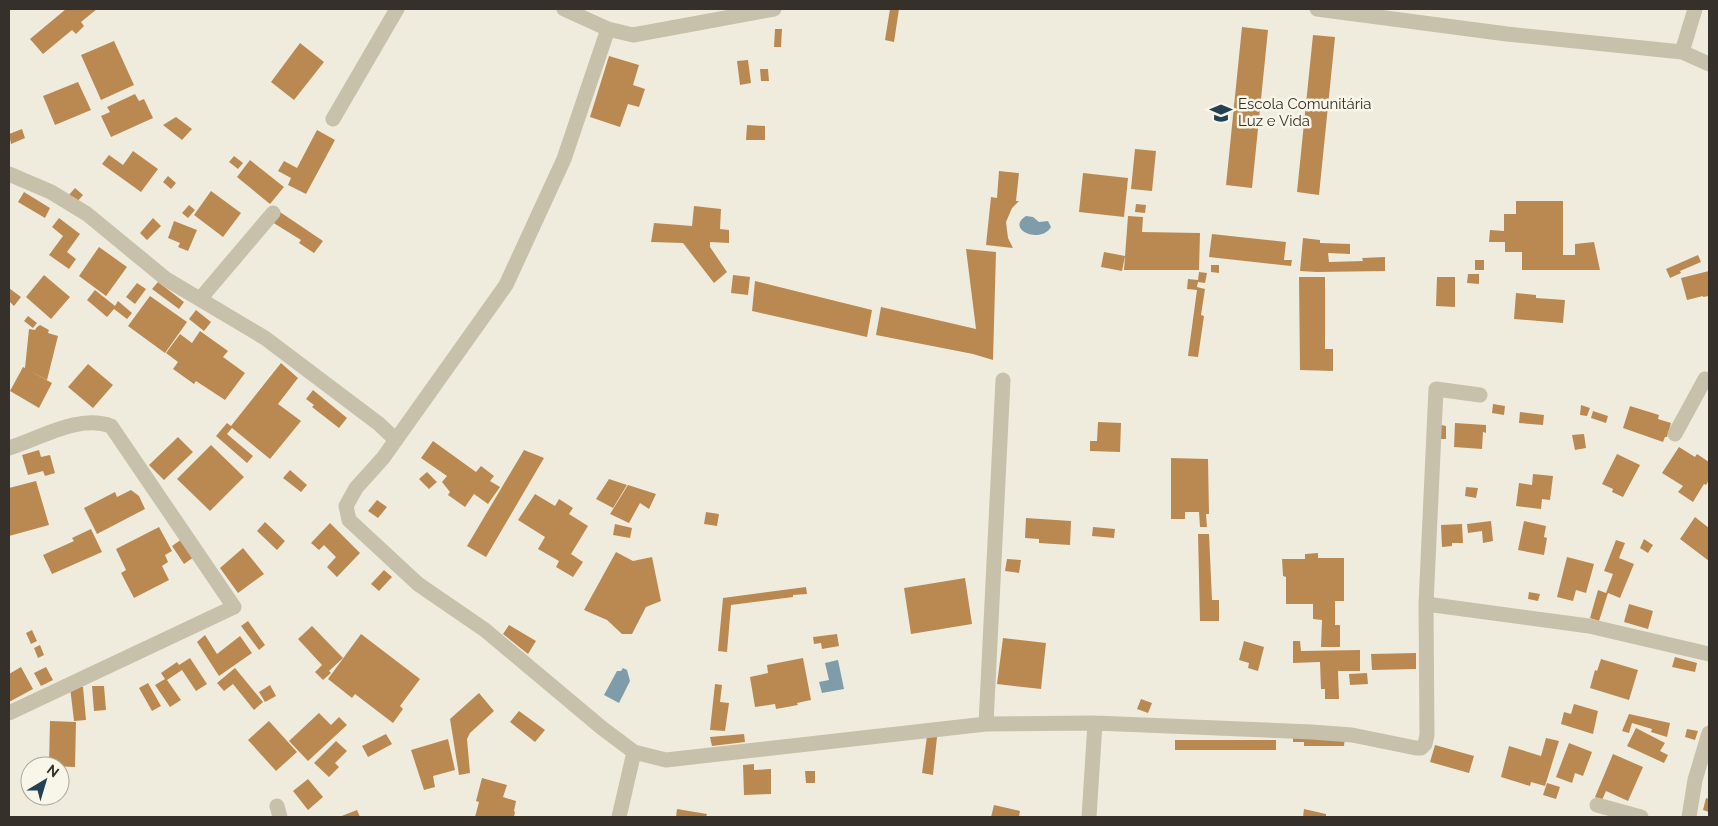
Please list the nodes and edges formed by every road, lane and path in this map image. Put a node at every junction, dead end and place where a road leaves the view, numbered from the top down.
1 (397, 9) edge
2 (564, 9) edge
3 (774, 9) edge
4 (1317, 9) edge
5 (1695, 9) edge
6 (592, 14) edge
7 (608, 29) junction
8 (1682, 52) junction
9 (1709, 64) edge
10 (333, 119) dead end
11 (9, 174) edge
12 (273, 213) dead end
13 (200, 300) junction
14 (1003, 380) dead end
15 (1709, 380) edge
16 (1480, 395) dead end
17 (1675, 434) dead end
18 (396, 440) junction
19 (9, 448) edge
20 (1426, 604) junction
21 (1709, 654) edge
22 (9, 713) edge
23 (1095, 723) junction
24 (986, 724) junction
25 (1709, 733) edge
26 (634, 752) junction
27 (1596, 805) dead end
28 (619, 817) edge
29 (1089, 817) edge
30 (1641, 817) edge
31 (1688, 817) edge

1 - 10 street
2 - 6 street
3 - 7 street
4 - 8 street
5 - 8 street
6 - 7 street
7 - 18 street
8 - 9 street
11 - 13 street
12 - 13 street
13 - 18 street
14 - 24 street
15 - 17 street
16 - 20 street
18 - 26 street
19 - 22 street
20 - 21 street
20 - 23 street
23 - 24 street
23 - 29 street
24 - 26 street
25 - 31 street
26 - 28 street
27 - 30 street

